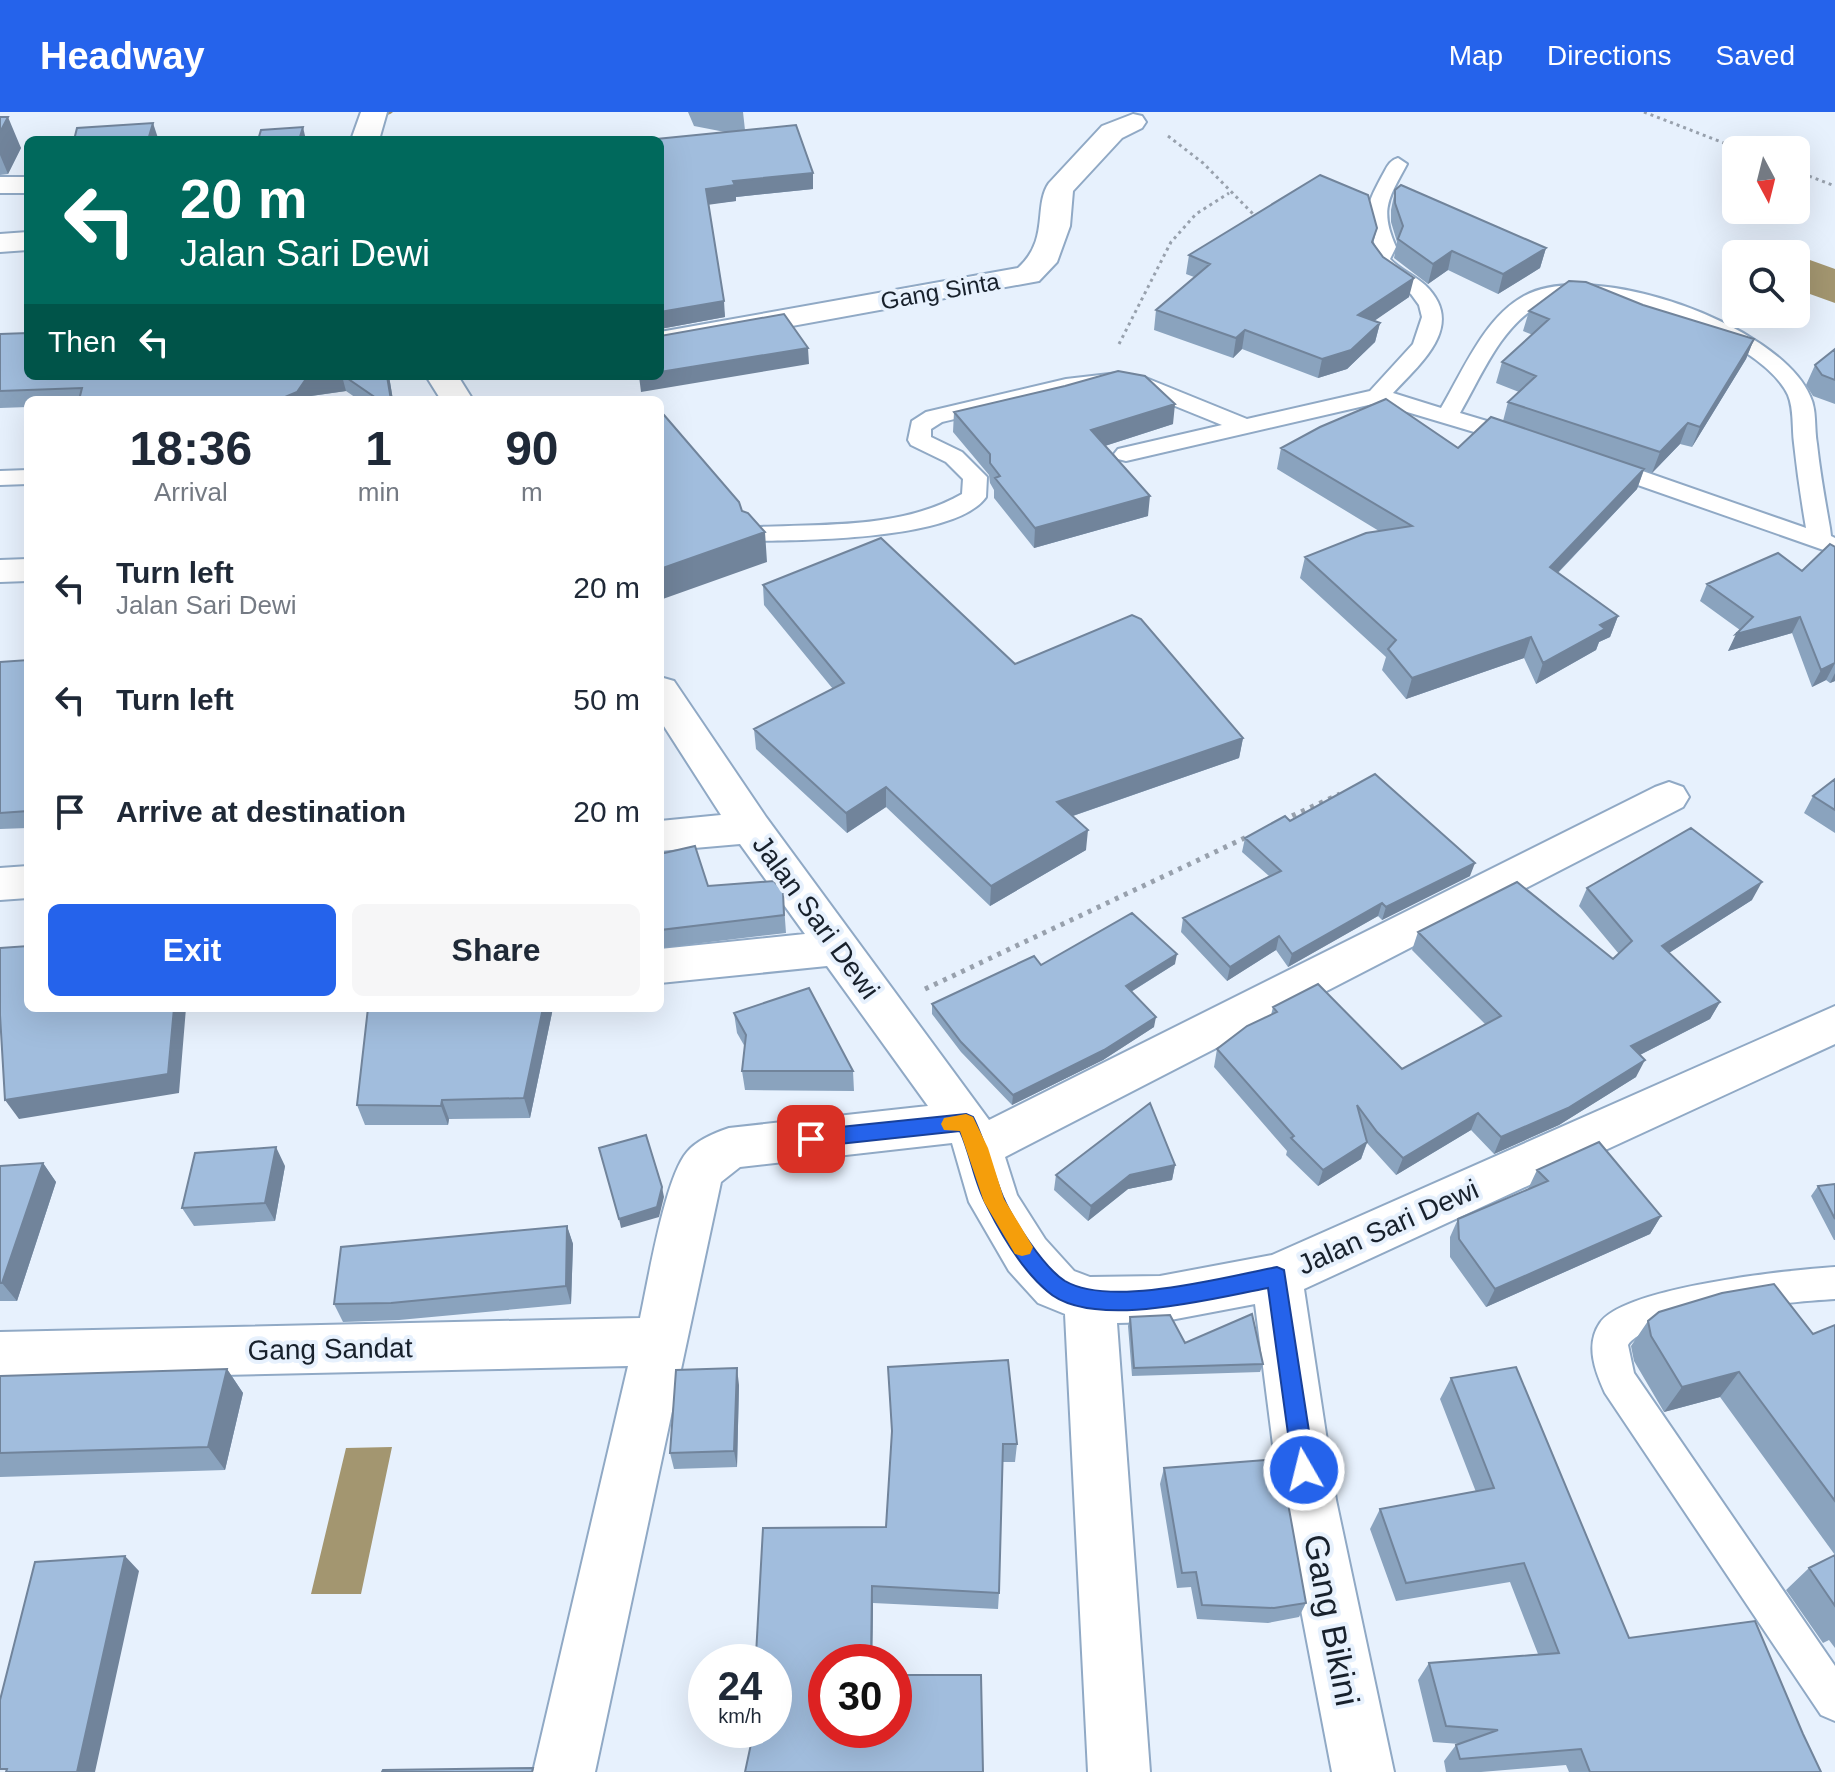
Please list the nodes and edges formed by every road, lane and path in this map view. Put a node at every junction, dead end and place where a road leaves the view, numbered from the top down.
1 (1644, 112) edge
2 (1133, 122) joint
3 (1722, 142) edge
4 (1398, 164) dead end
5 (1810, 176) edge
6 (0, 185) edge
7 (24, 185) edge
8 (1835, 186) edge
9 (1229, 193) junction
10 (1258, 220) edge
11 (24, 241) edge
12 (0, 243) edge
13 (664, 340) edge
14 (1100, 381) junction
15 (1378, 396) junction
16 (1448, 414) junction
17 (1244, 426) junction
18 (1534, 443) edge
19 (1126, 454) dead end
20 (1577, 457) edge
21 (24, 477) edge
22 (0, 478) edge
23 (756, 534) edge
24 (1827, 543) edge
25 (24, 570) edge
26 (0, 571) edge
27 (664, 696) edge
28 (1352, 788) edge
29 (1669, 797) dead end
30 (1281, 822) edge
31 (751, 828) junction
32 (1252, 835) edge
33 (664, 836) edge
34 (24, 882) edge
35 (0, 884) edge
36 (838, 948) junction
37 (664, 966) edge
38 (882, 1009) junction
39 (1835, 1024) edge
40 (972, 1135) junction
41 (1277, 1277) junction
42 (1835, 1283) edge
43 (1090, 1300) junction
44 (659, 1341) junction
45 (0, 1356) edge
46 (1835, 1701) edge
47 (564, 1772) edge
48 (1119, 1772) edge
49 (1363, 1772) edge

1 - 3 path
2 - 9 path
2 - 13 street, Gang Sinta
4 - 15 lane
5 - 8 path
6 - 7 street
9 - 10 path
9 - 14 path
11 - 12 street
14 - 17 lane
14 - 23 lane
15 - 16 lane
15 - 17 lane
16 - 18 lane
16 - 24 lane
17 - 19 lane
20 - 24 lane
21 - 22 lane
25 - 26 street
27 - 31 street, Jalan Sari Dewi
28 - 30 path
29 - 40 street
31 - 33 street
31 - 36 street, Jalan Sari Dewi
32 - 38 path
34 - 35 street
36 - 37 street
36 - 38 street, Jalan Sari Dewi
38 - 40 street, Jalan Sari Dewi
39 - 41 street, Jalan Sari Dewi
40 - 43 street, Jalan Sari Dewi
40 - 44 street
41 - 43 street, Jalan Sari Dewi
41 - 49 street, Gang Bikini
42 - 46 lane
43 - 48 street
44 - 45 street, Gang Sandat
44 - 47 street

